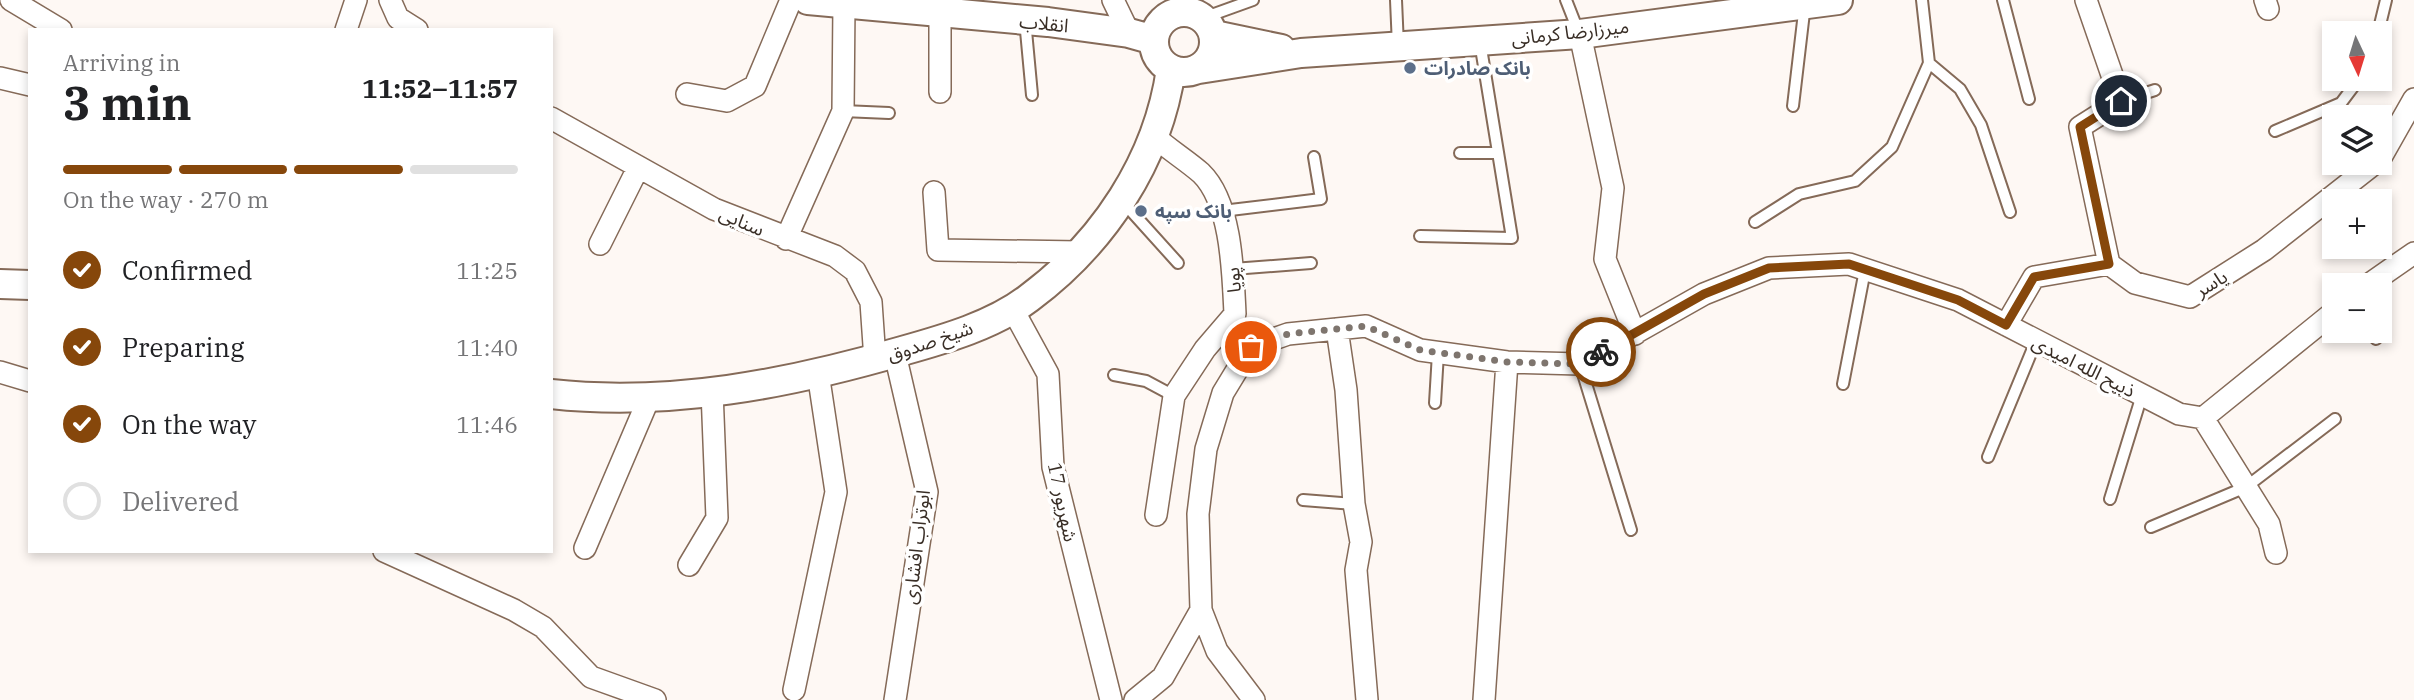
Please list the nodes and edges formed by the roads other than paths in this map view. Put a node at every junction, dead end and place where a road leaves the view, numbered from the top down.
1 (11, 0) edge
2 (356, 0) edge
3 (390, 0) edge
4 (791, 0) edge
5 (808, 0) edge
6 (1113, 0) edge
7 (1253, 0) edge
8 (1396, 0) edge
9 (1566, 0) edge
10 (1838, 0) edge
11 (1922, 0) edge
12 (2003, 0) edge
13 (2086, 0) edge
14 (2386, 0) edge
15 (829, 2) edge
16 (1805, 4) junction
17 (940, 12) junction
18 (1201, 16) edge
19 (1025, 20) junction
20 (2381, 21) edge
21 (58, 28) edge
22 (347, 28) edge
23 (414, 28) edge
24 (1580, 34) junction
25 (1142, 36) junction
26 (1480, 42) junction
27 (1398, 47) junction
28 (1301, 53) junction
29 (1929, 63) junction
30 (1171, 69) junction
31 (1199, 69) junction
32 (0, 78) edge
33 (28, 85) edge
34 (2155, 90) dead end
35 (2350, 91) edge
36 (940, 92) dead end
37 (687, 94) dead end
38 (1032, 95) dead end
39 (2029, 99) dead end
40 (2414, 99) edge
41 (2121, 101) junction
42 (1793, 106) dead end
43 (843, 111) junction
44 (889, 113) dead end
45 (553, 119) edge
46 (2275, 131) dead end
47 (1154, 136) junction
48 (2392, 138) edge
49 (1460, 153) dead end
50 (1498, 153) junction
51 (1314, 157) dead end
52 (638, 168) junction
53 (2360, 175) edge
54 (934, 191) dead end
55 (1121, 200) junction
56 (1222, 211) junction
57 (2011, 212) dead end
58 (1755, 222) dead end
59 (1420, 236) dead end
60 (786, 239) junction
61 (600, 244) dead end
62 (1080, 252) junction
63 (2414, 253) edge
64 (1178, 263) dead end
65 (1311, 263) dead end
66 (2109, 264) junction
67 (1233, 269) junction
68 (1865, 270) junction
69 (2385, 273) edge
70 (0, 284) edge
71 (28, 285) edge
72 (1012, 308) junction
73 (2322, 322) edge
74 (2006, 325) junction
75 (1337, 329) junction
76 (1635, 334) junction
77 (2036, 341) junction
78 (1438, 353) junction
79 (885, 357) junction
80 (1507, 362) junction
81 (1580, 364) junction
82 (0, 372) edge
83 (818, 373) junction
84 (1114, 375) dead end
85 (28, 380) edge
86 (1843, 384) dead end
87 (712, 391) junction
88 (553, 394) edge
89 (2142, 395) junction
90 (1174, 396) junction
91 (649, 398) junction
92 (1435, 403) dead end
93 (2203, 418) junction
94 (2335, 419) dead end
95 (1987, 457) dead end
96 (2245, 487) junction
97 (2110, 499) dead end
98 (1303, 500) dead end
99 (1354, 503) junction
100 (1156, 515) dead end
101 (2151, 527) dead end
102 (1631, 530) dead end
103 (585, 548) dead end
104 (388, 553) edge
105 (2276, 553) dead end
106 (689, 565) dead end
107 (1201, 610) junction
108 (794, 690) dead end
109 (1148, 696) edge
110 (655, 700) edge
111 (895, 700) edge
112 (1111, 700) edge
113 (1254, 700) edge
114 (1367, 700) edge
115 (1484, 700) edge

1 - 21 street
2 - 22 street
3 - 23 street
4 - 37 street
5 - 15 main road, انقلاب
6 - 25 street
7 - 18 lane
8 - 27 lane
9 - 24 lane
10 - 16 main road, میرزارضا کرمانی
11 - 29 lane
12 - 39 lane
13 - 41 street
14 - 20 lane
15 - 17 main road, انقلاب
15 - 43 street
16 - 24 main road, میرزارضا کرمانی
16 - 42 lane
17 - 19 main road, انقلاب
17 - 36 street
18 - 25 main road
18 - 28 main road
18 - 31 main road
19 - 25 main road, انقلاب
19 - 38 lane
24 - 26 main road, میرزارضا کرمانی
24 - 76 street
25 - 30 main road
26 - 27 main road, میرزارضا کرمانی
26 - 50 lane
27 - 28 main road, میرزارضا کرمانی
28 - 31 main road
29 - 57 lane
29 - 58 lane
30 - 31 main road
30 - 47 main road, شیخ صدوق
32 - 33 street
34 - 41 lane
35 - 46 lane
40 - 48 street
41 - 66 street
43 - 44 lane
43 - 60 street
45 - 52 street, سنایی
47 - 55 main road, شیخ صدوق
47 - 56 street, پویا
49 - 50 lane
50 - 59 lane
51 - 56 lane
52 - 60 street, سنایی
52 - 61 street
53 - 66 street, یاسر
54 - 62 street
55 - 62 main road, شیخ صدوق
55 - 64 lane
56 - 67 street, پویا
60 - 79 street, سنایی
62 - 72 main road, شیخ صدوق
63 - 69 street
65 - 67 lane
66 - 74 street
67 - 90 street, پویا
68 - 74 street, ذبیح الله امیدی
68 - 76 street, ذبیح الله امیدی
68 - 86 lane
70 - 71 main road
72 - 79 main road, شیخ صدوق
72 - 112 street, 17 شهریور
73 - 93 street
74 - 77 street, ذبیح الله امیدی
75 - 78 street
75 - 99 street
75 - 107 street
76 - 81 street, ذبیح الله امیدی
77 - 89 street, ذبیح الله امیدی
77 - 95 lane
78 - 80 street
78 - 92 lane
79 - 83 main road, شیخ صدوق
79 - 111 street, ابوتراب افشاری
80 - 81 street
80 - 115 street
81 - 102 lane
82 - 85 street
83 - 87 main road, شیخ صدوق
83 - 108 street
84 - 90 lane
87 - 91 main road, شیخ صدوق
87 - 106 street
88 - 91 main road, شیخ صدوق
89 - 93 street, ذبیح الله امیدی
89 - 97 lane
90 - 100 street, پویا
91 - 103 street
93 - 96 street
94 - 96 lane
96 - 101 lane
96 - 105 street
98 - 99 lane
99 - 114 street
104 - 110 street
107 - 109 street
107 - 113 street

